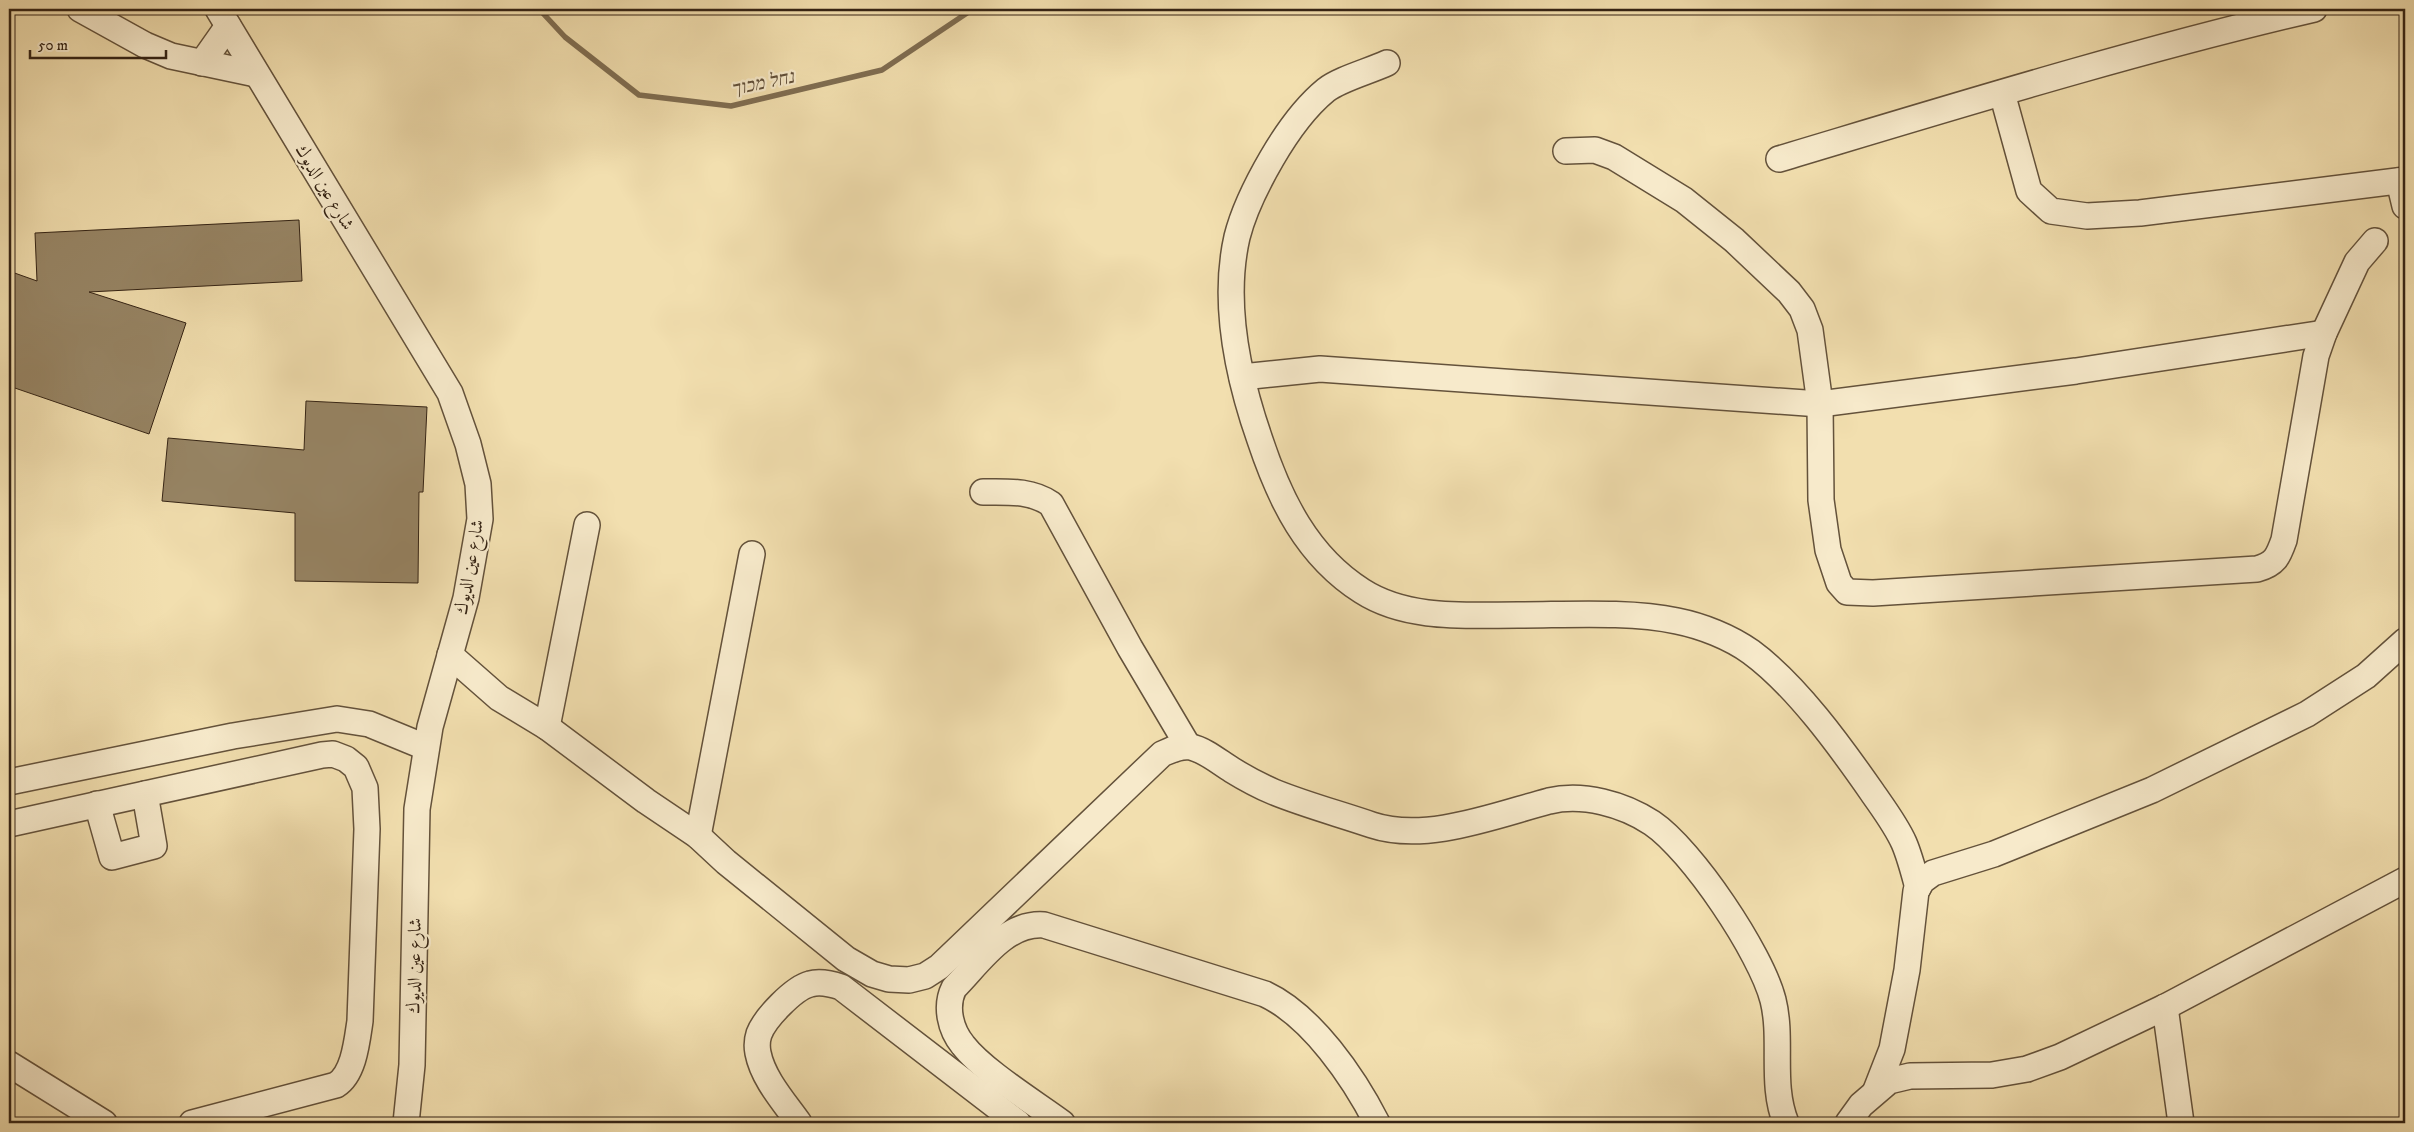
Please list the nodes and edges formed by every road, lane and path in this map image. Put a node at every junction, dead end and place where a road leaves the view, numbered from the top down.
1 (80, 9) edge
2 (2314, 9) edge
3 (223, 17) edge
4 (202, 63) junction
5 (1387, 63) dead end
6 (256, 74) junction
7 (2002, 93) junction
8 (1566, 151) dead end
9 (1779, 159) dead end
10 (2402, 180) edge
11 (2405, 206) edge
12 (2375, 241) dead end
13 (2324, 332) junction
14 (1242, 377) junction
15 (1820, 404) junction
16 (983, 492) dead end
17 (587, 525) dead end
18 (752, 554) dead end
19 (2405, 641) edge
20 (450, 655) junction
21 (547, 727) junction
22 (1188, 746) junction
23 (426, 747) junction
24 (9, 782) edge
25 (145, 794) junction
26 (97, 804) junction
27 (9, 824) edge
28 (698, 836) junction
29 (2405, 880) edge
30 (1918, 888) junction
31 (2165, 1007) junction
32 (9, 1064) edge
33 (1876, 1090) junction
34 (227, 1118) edge
35 (104, 1123) edge
36 (192, 1123) edge
37 (406, 1123) edge
38 (799, 1123) edge
39 (1018, 1123) edge
40 (1062, 1123) edge
41 (1377, 1123) edge
42 (1786, 1123) edge
43 (1848, 1123) edge
44 (2180, 1123) edge

1 - 4 street
2 - 7 street
3 - 4 street
3 - 6 street, شارع عين الديوك
4 - 6 street
5 - 14 street
6 - 20 street, شارع عين الديوك
7 - 9 street
7 - 10 street
8 - 15 street
10 - 11 street
12 - 13 street
13 - 15 street
13 - 15 street
14 - 15 street
14 - 30 street
16 - 22 street
17 - 21 street
18 - 28 street
19 - 30 street
20 - 21 street
20 - 23 street, شارع عين الديوك
21 - 28 street
22 - 28 street
22 - 42 street
23 - 24 street
23 - 37 street, شارع عين الديوك
25 - 26 street
25 - 26 street
25 - 34 street
26 - 27 street
29 - 31 street
30 - 33 street
31 - 33 street
31 - 44 street
32 - 35 street
33 - 43 street
34 - 36 street
38 - 39 street
40 - 41 street

